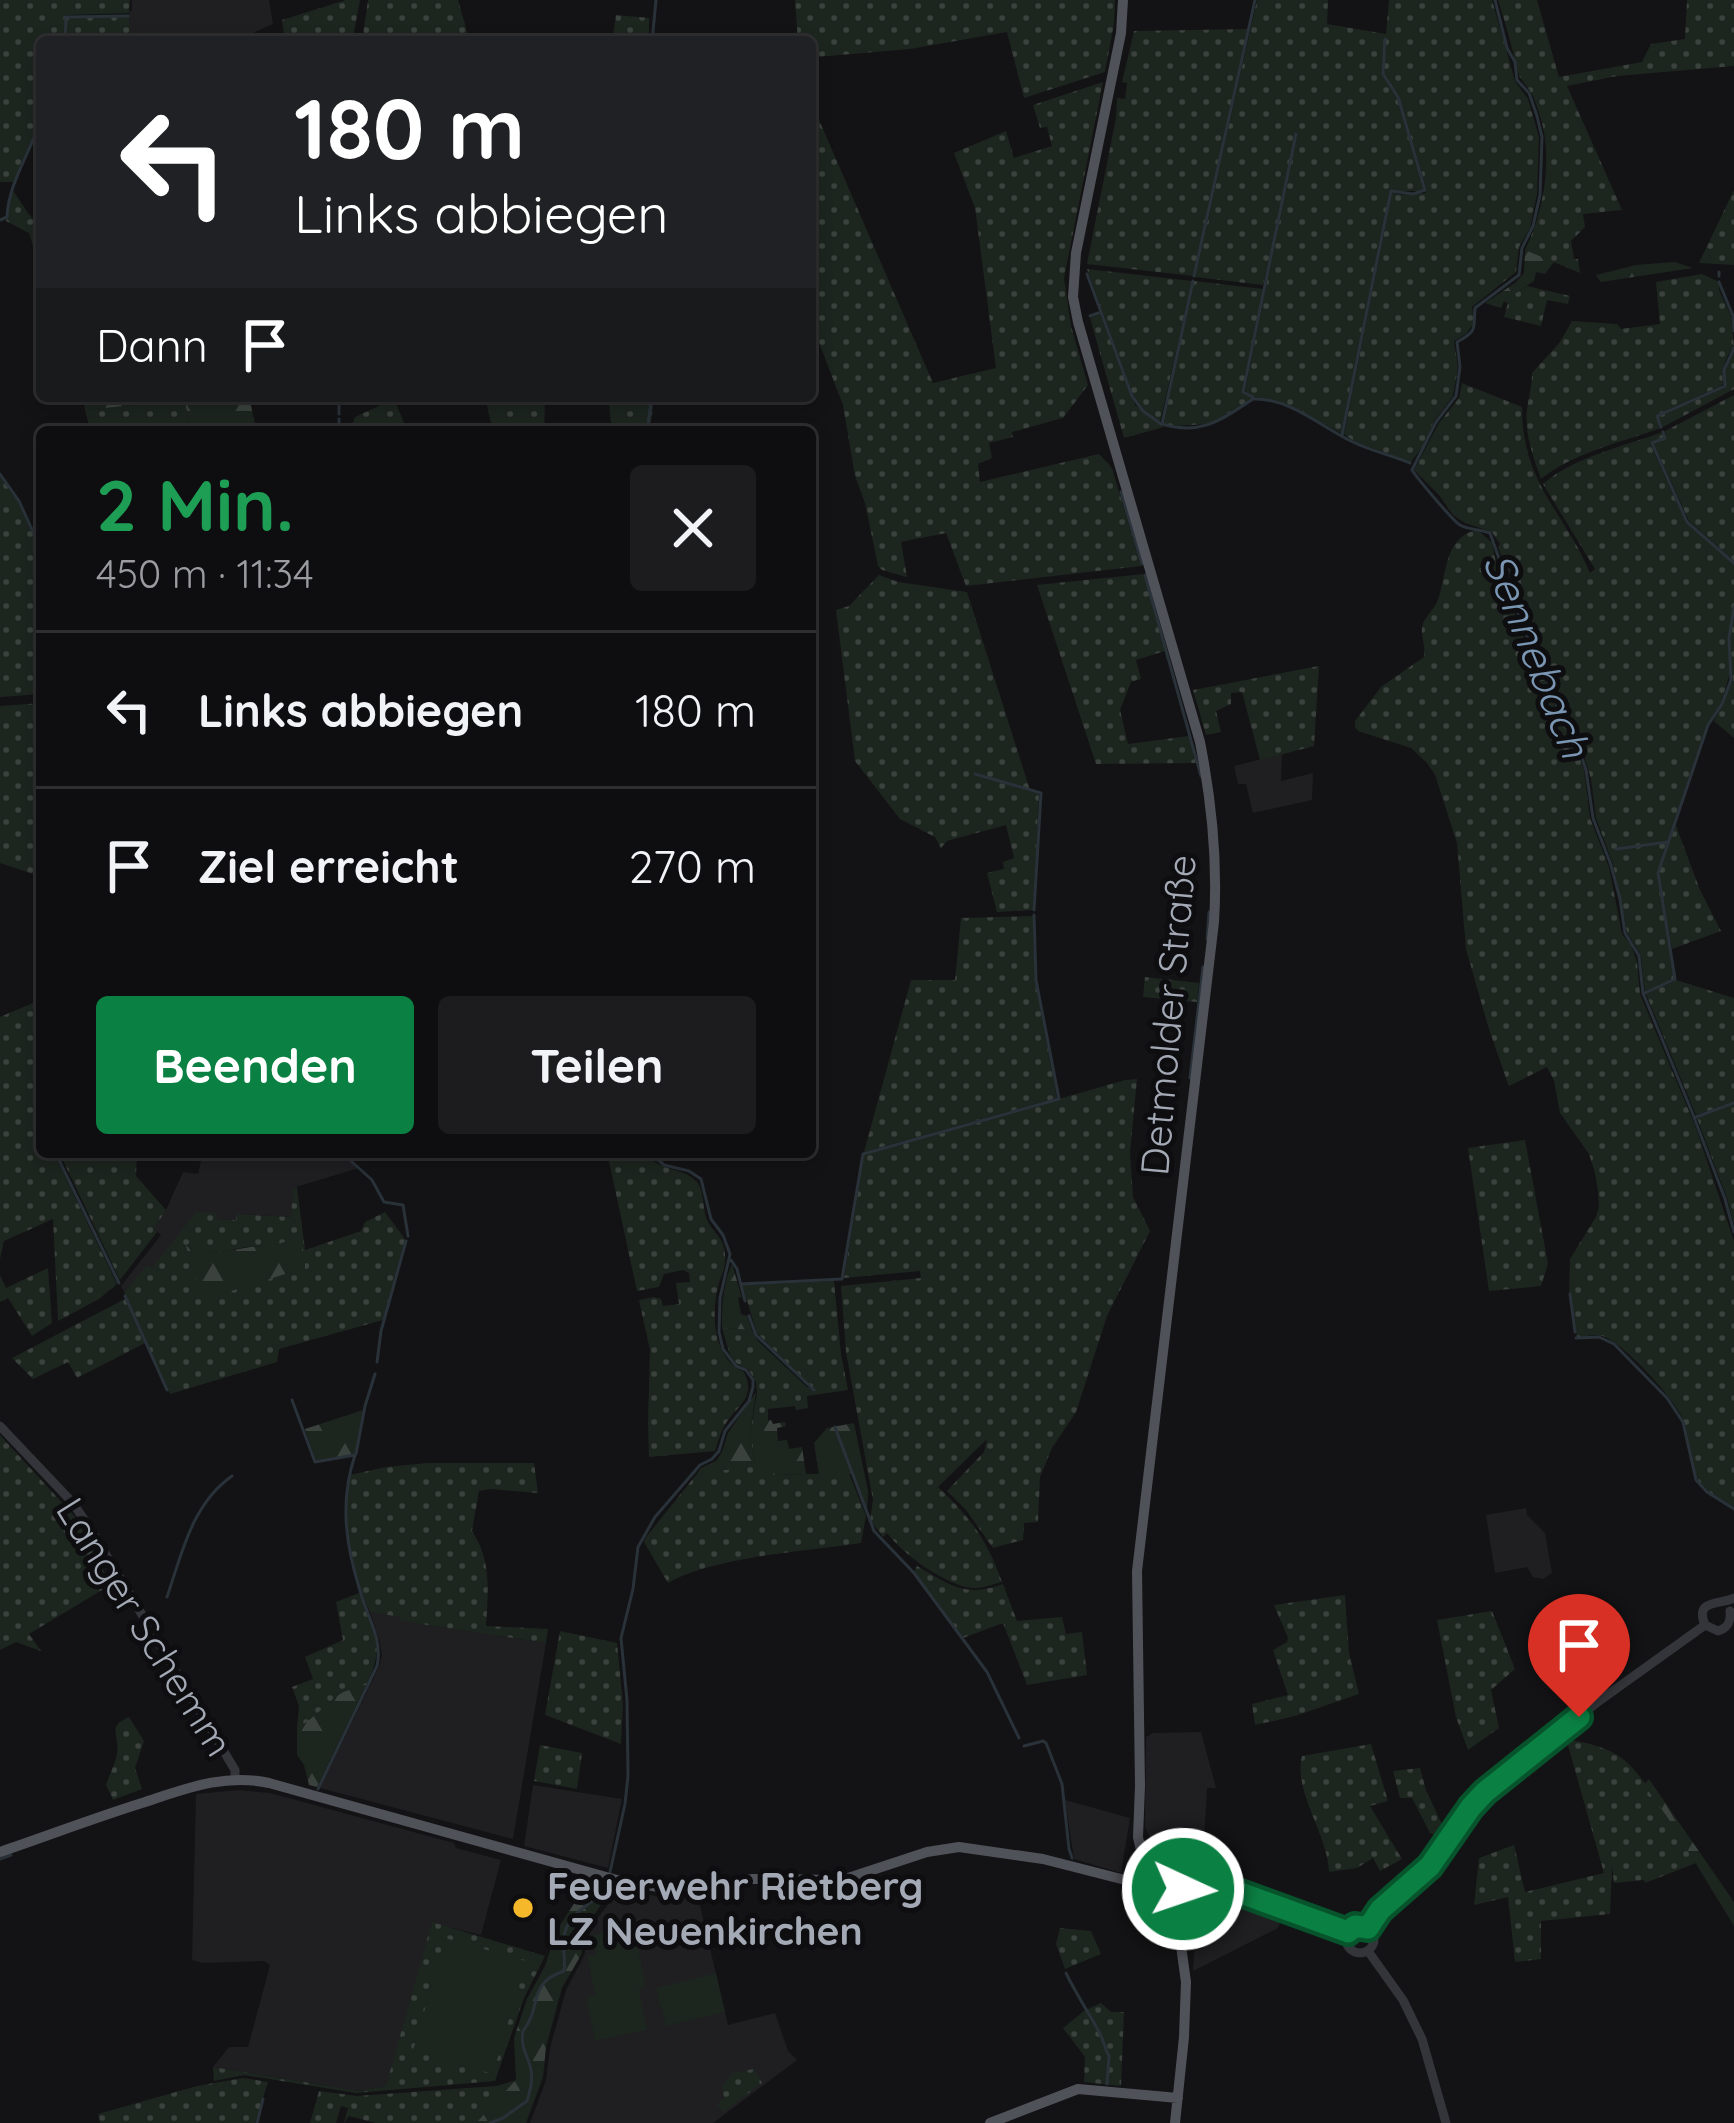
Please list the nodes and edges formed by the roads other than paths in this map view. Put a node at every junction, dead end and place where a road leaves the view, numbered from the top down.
1 (1123, 0) edge
2 (0, 1426) edge
3 (1730, 1605) edge
4 (1705, 1625) junction
5 (236, 1778) junction
6 (0, 1852) edge
7 (1145, 1870) junction
8 (1176, 1896) junction
9 (1368, 1928) junction
10 (1348, 1932) junction
11 (1368, 1951) junction
12 (1178, 2098) junction
13 (990, 2123) edge
14 (1175, 2123) edge
15 (1446, 2123) edge

1 - 7 main road, Detmolder Straße
2 - 5 street, Langer Schemm
3 - 4 street
3 - 4 street
4 - 9 street
5 - 6 main road
5 - 7 main road
7 - 8 main road
7 - 8 main road
8 - 10 street
8 - 12 main road
9 - 10 street
9 - 11 street
10 - 11 street
11 - 15 street
12 - 13 main road
12 - 14 main road

